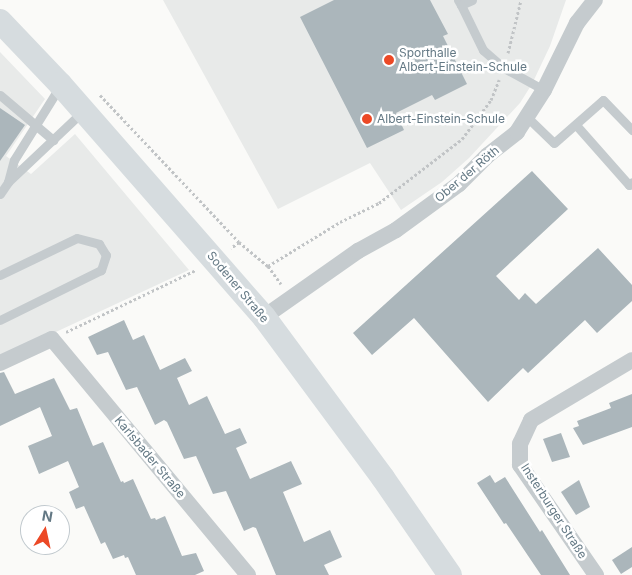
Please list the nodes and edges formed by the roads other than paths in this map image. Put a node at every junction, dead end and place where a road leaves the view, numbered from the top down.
1 (472, 0) edge
2 (595, 0) edge
3 (459, 3) edge
4 (0, 21) edge
5 (60, 84) junction
6 (544, 90) junction
7 (0, 95) edge
8 (83, 111) junction
9 (527, 117) junction
10 (37, 124) junction
11 (576, 125) junction
12 (632, 130) edge
13 (53, 140) junction
14 (8, 182) junction
15 (632, 182) edge
16 (0, 194) edge
17 (0, 276) edge
18 (264, 317) junction
19 (0, 320) edge
20 (632, 360) edge
21 (0, 364) edge
22 (248, 575) edge
23 (450, 575) edge
24 (596, 575) edge

1 - 3 lane
2 - 6 street, Ober der Röth
3 - 6 lane
4 - 5 street, Sodener Straße
5 - 8 street, Sodener Straße
5 - 10 lane
6 - 9 street, Ober der Röth
7 - 10 lane
8 - 13 lane
8 - 18 street, Sodener Straße
9 - 11 lane
9 - 18 street, Ober der Röth
10 - 13 lane
10 - 14 lane
11 - 12 lane
11 - 15 lane
13 - 14 lane
14 - 16 lane
17 - 19 lane
18 - 23 street, Sodener Straße
20 - 24 street, Insterburger Straße
21 - 22 street, Karlsbader Straße

